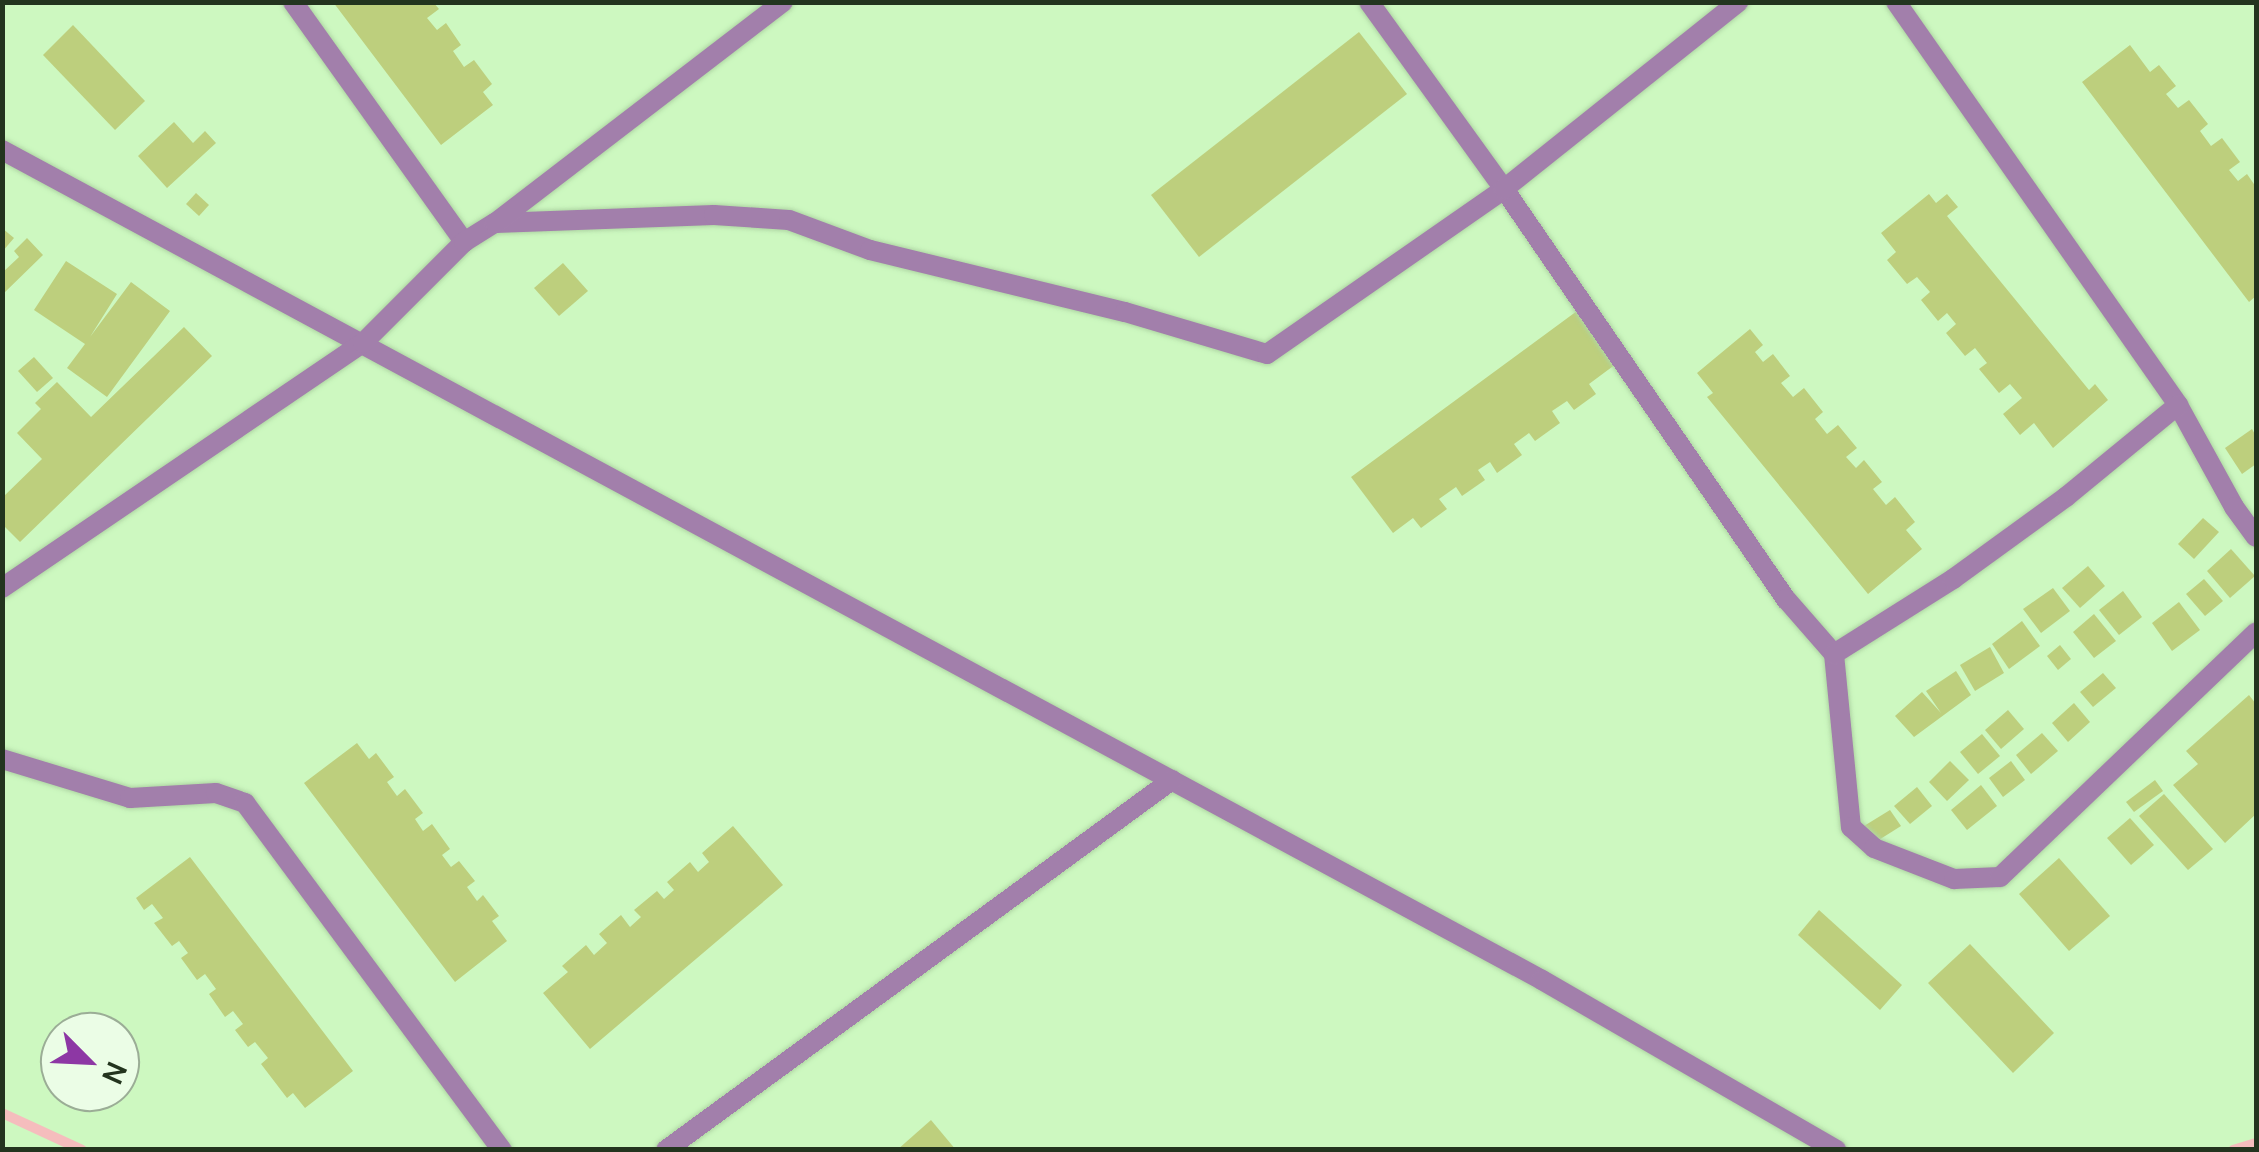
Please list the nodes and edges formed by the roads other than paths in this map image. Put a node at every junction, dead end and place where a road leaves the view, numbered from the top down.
1 (293, 2) edge
2 (783, 2) edge
3 (1369, 2) edge
4 (1738, 2) edge
5 (1896, 2) edge
6 (2, 150) edge
7 (1504, 190) junction
8 (495, 223) junction
9 (464, 242) junction
10 (363, 343) junction
11 (2178, 405) junction
12 (2256, 537) edge
13 (2, 588) edge
14 (2256, 632) edge
15 (1834, 654) junction
16 (2, 759) edge
17 (1172, 780) junction
18 (502, 1150) edge
19 (666, 1150) edge
20 (1836, 1150) edge

1 - 9 street
2 - 8 street
3 - 7 street
4 - 7 street
5 - 11 street
6 - 10 street
7 - 8 street
7 - 15 street
8 - 9 street
9 - 10 street
10 - 13 street
10 - 17 street
11 - 12 street
11 - 15 street
14 - 15 street
16 - 18 street
17 - 19 street
17 - 20 street

